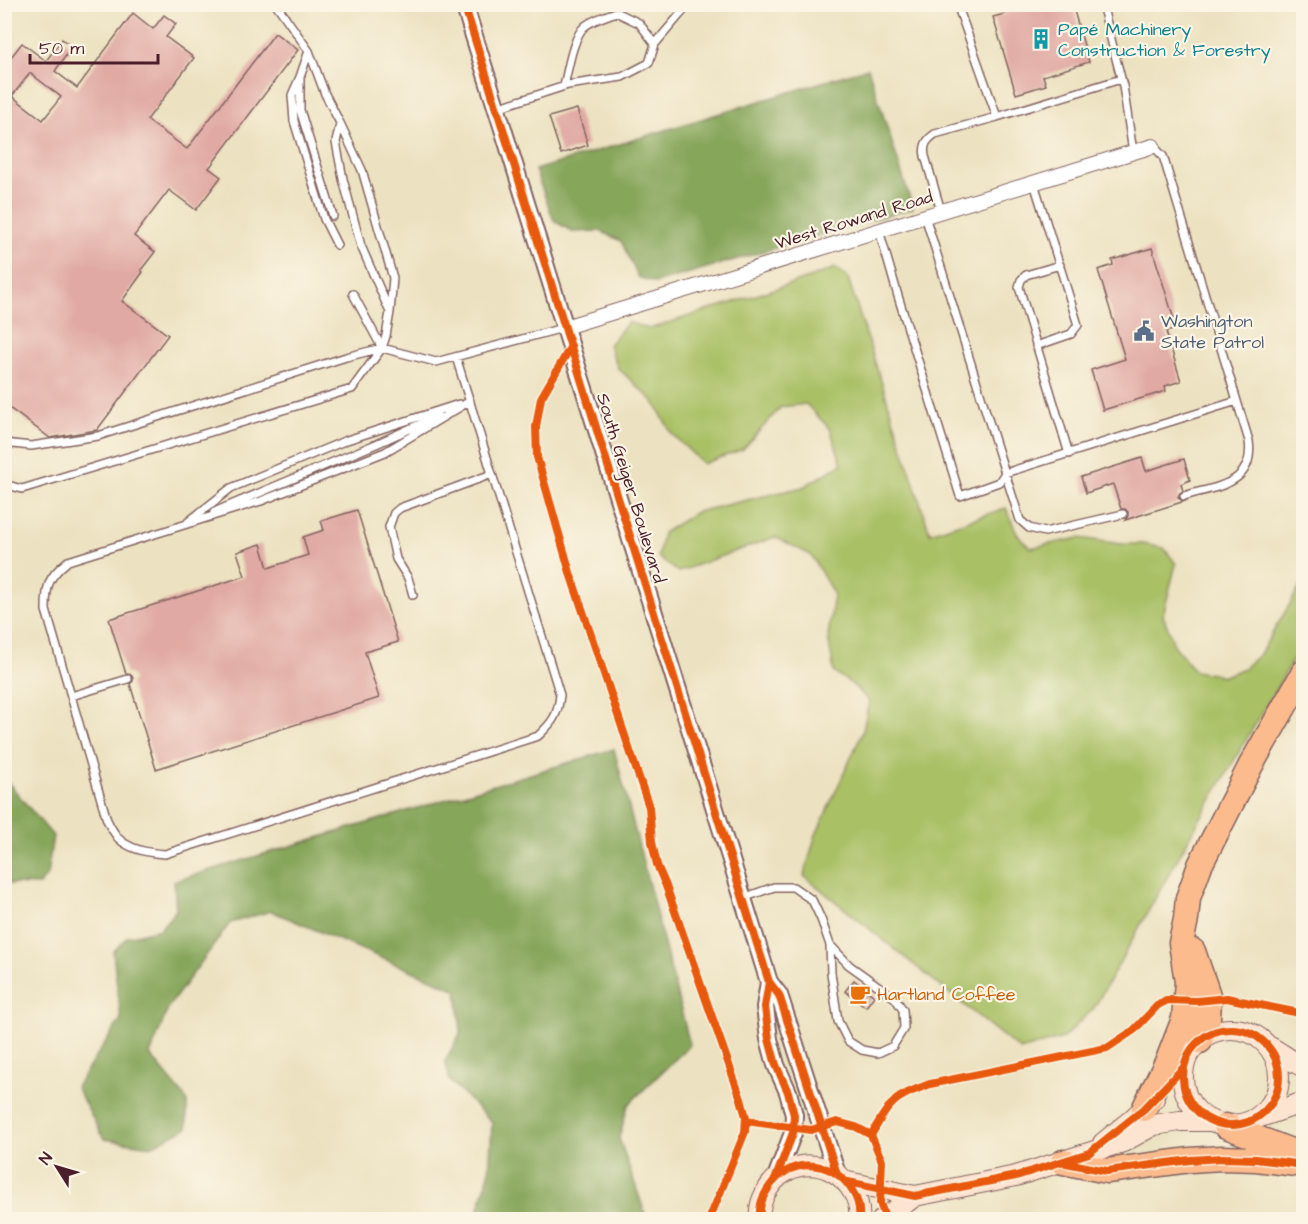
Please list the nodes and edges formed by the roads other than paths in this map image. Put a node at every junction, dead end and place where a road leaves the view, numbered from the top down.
1 (276, 4) edge
2 (464, 4) edge
3 (689, 4) edge
4 (957, 4) edge
5 (1102, 4) edge
6 (656, 44) junction
7 (309, 51) junction
8 (300, 77) junction
9 (1121, 79) junction
10 (564, 86) junction
11 (497, 108) junction
12 (997, 117) junction
13 (340, 123) junction
14 (1153, 146) joint
15 (1133, 152) junction
16 (1034, 183) junction
17 (941, 212) junction
18 (333, 216) dead end
19 (925, 216) junction
20 (879, 230) junction
21 (337, 245) dead end
22 (1060, 265) junction
23 (353, 294) dead end
24 (390, 312) junction
25 (566, 327) junction
26 (1036, 346) junction
27 (382, 348) junction
28 (456, 357) junction
29 (470, 401) junction
30 (1237, 401) junction
31 (4, 443) edge
32 (1069, 454) junction
33 (1005, 473) junction
34 (492, 474) junction
35 (4, 484) edge
36 (1184, 495) dead end
37 (1123, 514) dead end
38 (183, 526) junction
39 (413, 595) dead end
40 (1304, 672) edge
41 (128, 679) dead end
42 (71, 696) junction
43 (743, 898) junction
44 (1186, 919) junction
45 (830, 945) junction
46 (769, 982) junction
47 (1200, 1041) junction
48 (1268, 1046) junction
49 (1184, 1066) junction
50 (1304, 1067) edge
51 (1304, 1102) edge
52 (1144, 1109) junction
53 (1258, 1118) junction
54 (1218, 1123) junction
55 (1089, 1153) junction
56 (1304, 1156) edge
57 (1063, 1162) junction
58 (1304, 1165) edge
59 (842, 1178) junction
60 (775, 1180) junction
61 (915, 1196) junction
62 (758, 1218) edge
63 (859, 1220) edge
64 (882, 1220) edge

1 - 7 lane
2 - 11 street, South Geiger Boulevard
3 - 6 lane
4 - 12 lane
5 - 9 lane
6 - 10 lane
6 - 10 lane
7 - 8 lane
7 - 13 lane
8 - 18 lane
8 - 21 lane
9 - 12 lane
9 - 15 lane
10 - 11 lane
11 - 25 street, South Geiger Boulevard
12 - 17 lane
13 - 24 lane
13 - 24 lane
14 - 15 street, West Rowand Road
14 - 30 lane
15 - 16 street, West Rowand Road
16 - 17 street, West Rowand Road
16 - 22 lane
17 - 19 street, West Rowand Road
19 - 20 street, West Rowand Road
19 - 33 lane
20 - 25 street, West Rowand Road
20 - 33 lane
22 - 26 lane
22 - 26 lane
23 - 27 lane
24 - 27 lane
25 - 28 lane
25 - 43 street, South Geiger Boulevard
26 - 32 lane
27 - 28 lane
27 - 31 lane
27 - 35 lane
28 - 29 lane
29 - 34 lane
29 - 38 lane
29 - 38 lane
30 - 32 lane
30 - 36 lane
32 - 33 lane
33 - 37 lane
34 - 39 lane
34 - 42 lane
38 - 42 lane
40 - 44 highway
41 - 42 lane
43 - 45 lane
43 - 46 street, South Geiger Boulevard
44 - 47 highway
44 - 52 highway
45 - 45 lane
46 - 59 street, South Geiger Boulevard
46 - 60 street, South Geiger Boulevard
47 - 48 main road
47 - 49 main road
48 - 50 main road
48 - 53 main road
49 - 52 main road
49 - 54 main road
51 - 53 main road
52 - 55 main road
53 - 54 main road
54 - 55 main road
54 - 56 highway
55 - 57 main road
57 - 58 highway
57 - 61 main road
59 - 60 main road
59 - 61 main road
59 - 63 main road
60 - 62 main road
61 - 64 main road

